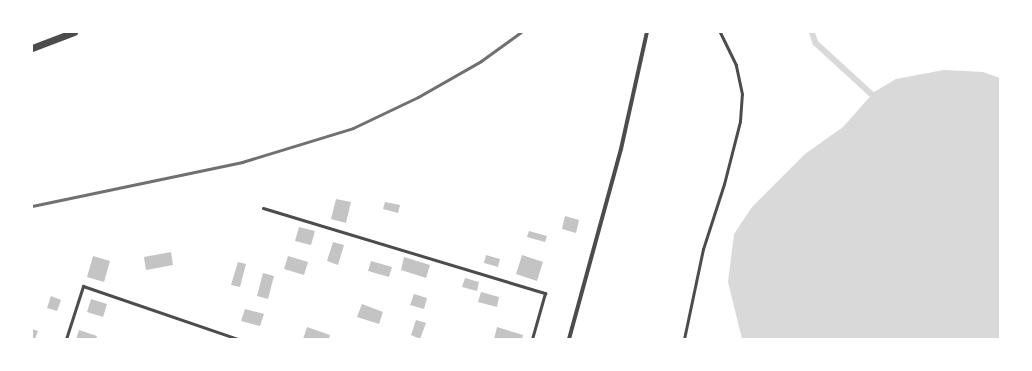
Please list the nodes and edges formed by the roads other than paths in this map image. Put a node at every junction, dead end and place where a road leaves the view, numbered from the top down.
1 (74, 32) edge
2 (648, 32) edge
3 (720, 32) edge
4 (32, 48) edge
5 (263, 208) dead end
6 (227, 337) edge
7 (66, 339) edge
8 (238, 339) edge
9 (532, 339) edge
10 (569, 339) edge
11 (684, 339) edge

1 - 4 street
2 - 10 street
3 - 11 lane
5 - 9 lane
6 - 7 lane
6 - 8 lane

